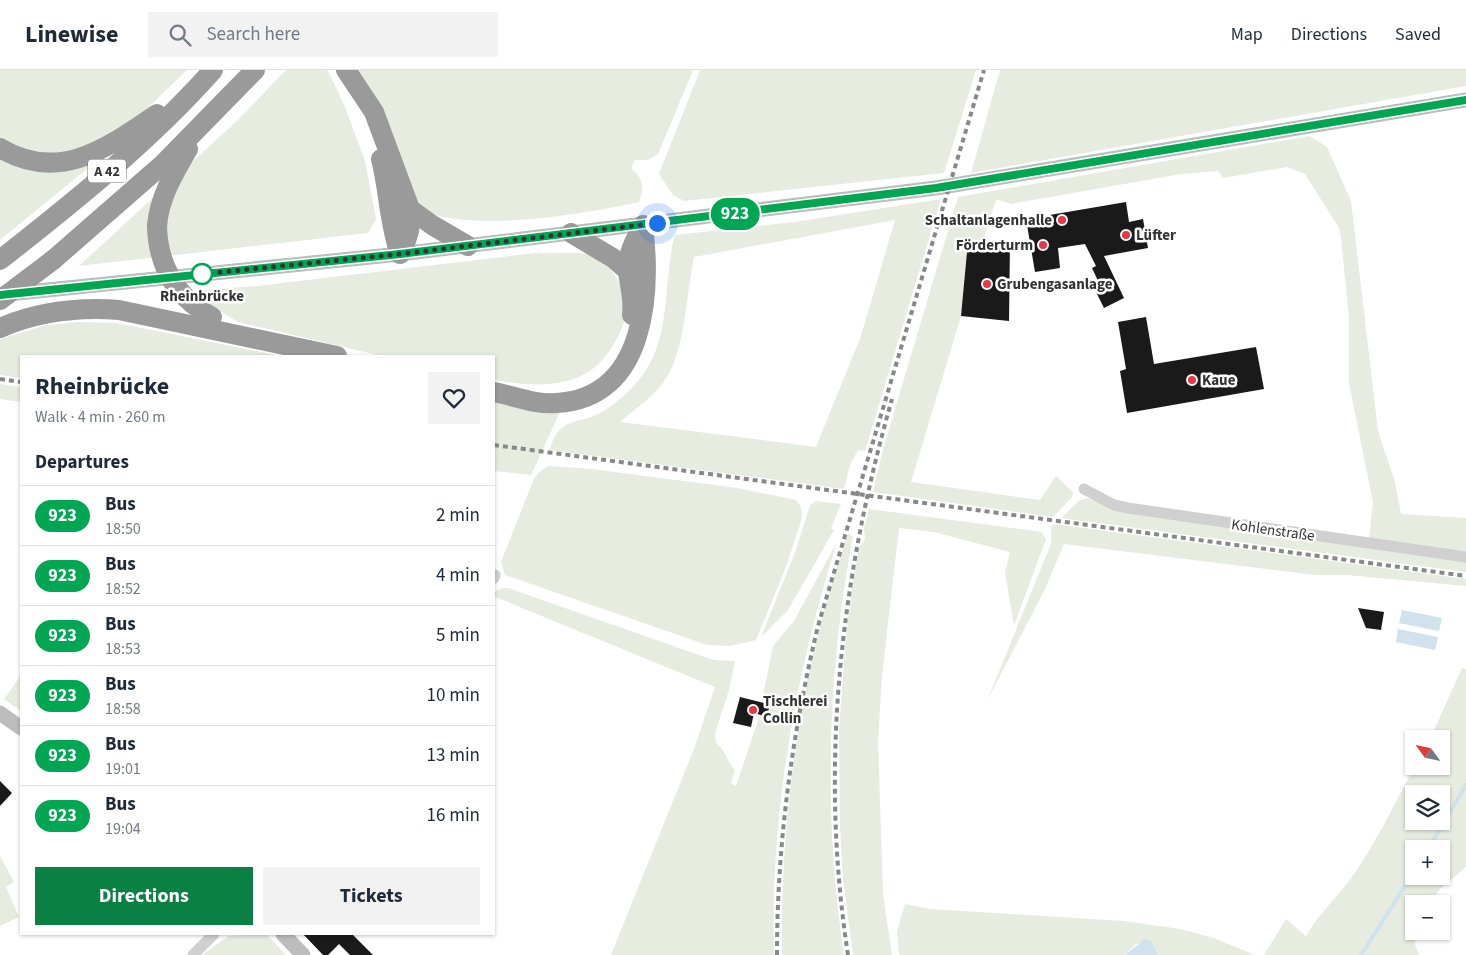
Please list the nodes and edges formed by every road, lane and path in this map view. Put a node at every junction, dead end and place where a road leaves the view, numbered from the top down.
1 (255, 70) edge
2 (346, 70) edge
3 (211, 72) edge
4 (357, 88) junction
5 (1466, 100) edge
6 (204, 124) junction
7 (0, 148) edge
8 (410, 208) junction
9 (643, 225) junction
10 (571, 233) junction
11 (468, 246) junction
12 (400, 254) junction
13 (0, 260) edge
14 (628, 271) junction
15 (0, 295) edge
16 (0, 300) edge
17 (0, 328) edge
18 (257, 338) junction
19 (332, 355) edge
20 (501, 393) edge
21 (1084, 489) dead end
22 (1466, 557) edge
23 (0, 713) edge
24 (20, 727) edge
25 (213, 935) edge
26 (284, 935) edge
27 (193, 955) edge
28 (303, 955) edge

1 - 6 highway, A 42
2 - 4 highway
3 - 7 highway
3 - 13 highway, A 42
4 - 8 highway
4 - 12 highway
5 - 9 main road
6 - 16 highway, A 42, bridge
6 - 18 highway, bridge
8 - 11 highway
8 - 12 highway
9 - 10 main road
9 - 14 highway
9 - 20 highway
10 - 11 main road
10 - 14 highway
11 - 12 main road
12 - 15 main road
14 - 20 highway
17 - 18 highway
18 - 19 highway
21 - 22 street, Kohlenstraße
23 - 24 main road
25 - 27 street
26 - 28 main road

